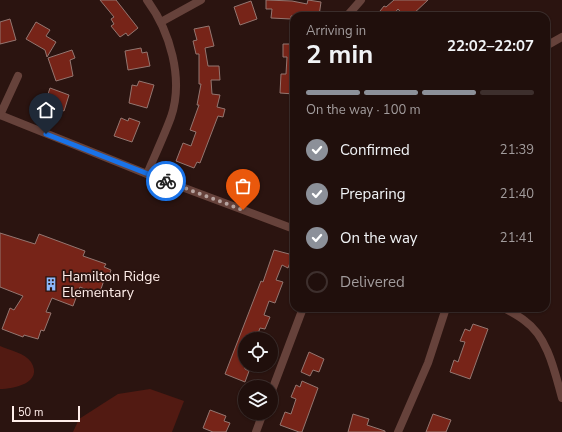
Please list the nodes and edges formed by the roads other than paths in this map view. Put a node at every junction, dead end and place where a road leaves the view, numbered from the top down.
1 (147, 0) edge
2 (200, 0) edge
3 (358, 1) edge
4 (350, 12) edge
5 (161, 22) junction
6 (562, 37) edge
7 (550, 44) edge
8 (18, 76) dead end
9 (0, 115) edge
10 (147, 174) junction
11 (290, 228) edge
12 (301, 312) edge
13 (445, 312) edge
14 (511, 312) edge
15 (276, 380) edge
16 (562, 398) edge
17 (260, 420) edge
18 (256, 432) edge
19 (398, 432) edge

1 - 5 street
2 - 5 street
3 - 4 street
5 - 10 street
6 - 7 street
8 - 9 street
9 - 10 street
10 - 11 street
12 - 15 street
13 - 19 street
14 - 16 street
17 - 18 street

